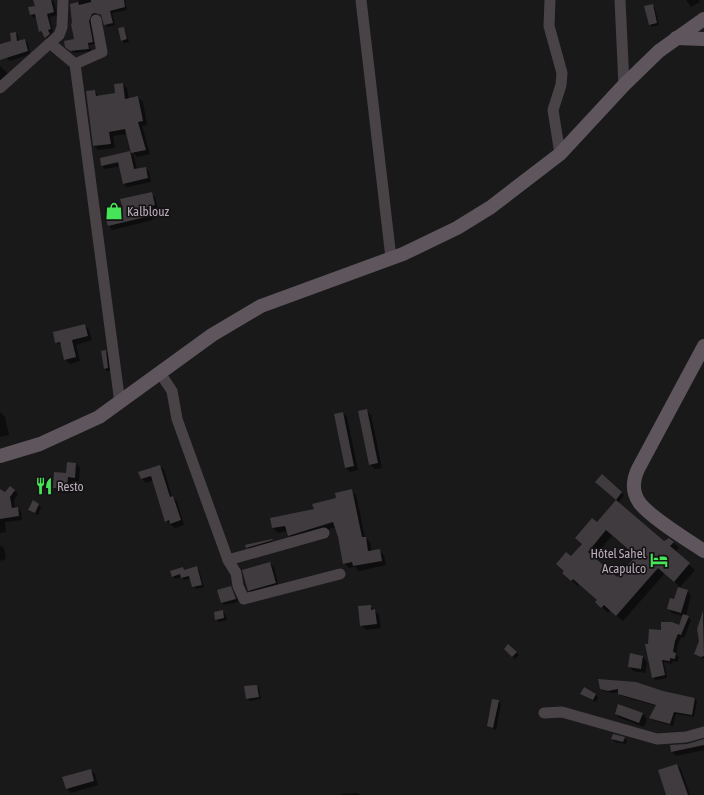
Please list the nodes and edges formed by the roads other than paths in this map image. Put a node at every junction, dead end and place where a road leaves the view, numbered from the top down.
1 (63, 0) edge
2 (361, 0) edge
3 (550, 0) edge
4 (620, 0) edge
5 (96, 20) dead end
6 (704, 21) edge
7 (676, 38) junction
8 (704, 39) edge
9 (51, 44) junction
10 (75, 64) junction
11 (624, 85) junction
12 (0, 88) edge
13 (560, 154) junction
14 (391, 258) junction
15 (704, 346) edge
16 (160, 373) junction
17 (120, 403) junction
18 (0, 456) edge
19 (324, 533) dead end
20 (704, 551) edge
21 (228, 560) junction
22 (340, 574) dead end
23 (544, 713) dead end
24 (704, 732) edge

1 - 9 street
2 - 14 street
3 - 13 street
4 - 11 street
5 - 10 street
6 - 7 main road
7 - 8 main road
7 - 11 main road
9 - 10 street
9 - 12 street
10 - 17 street
11 - 13 main road
13 - 14 main road
14 - 16 main road
15 - 20 main road
16 - 17 main road
16 - 21 street
17 - 18 main road
19 - 21 street
21 - 22 street
23 - 24 street

